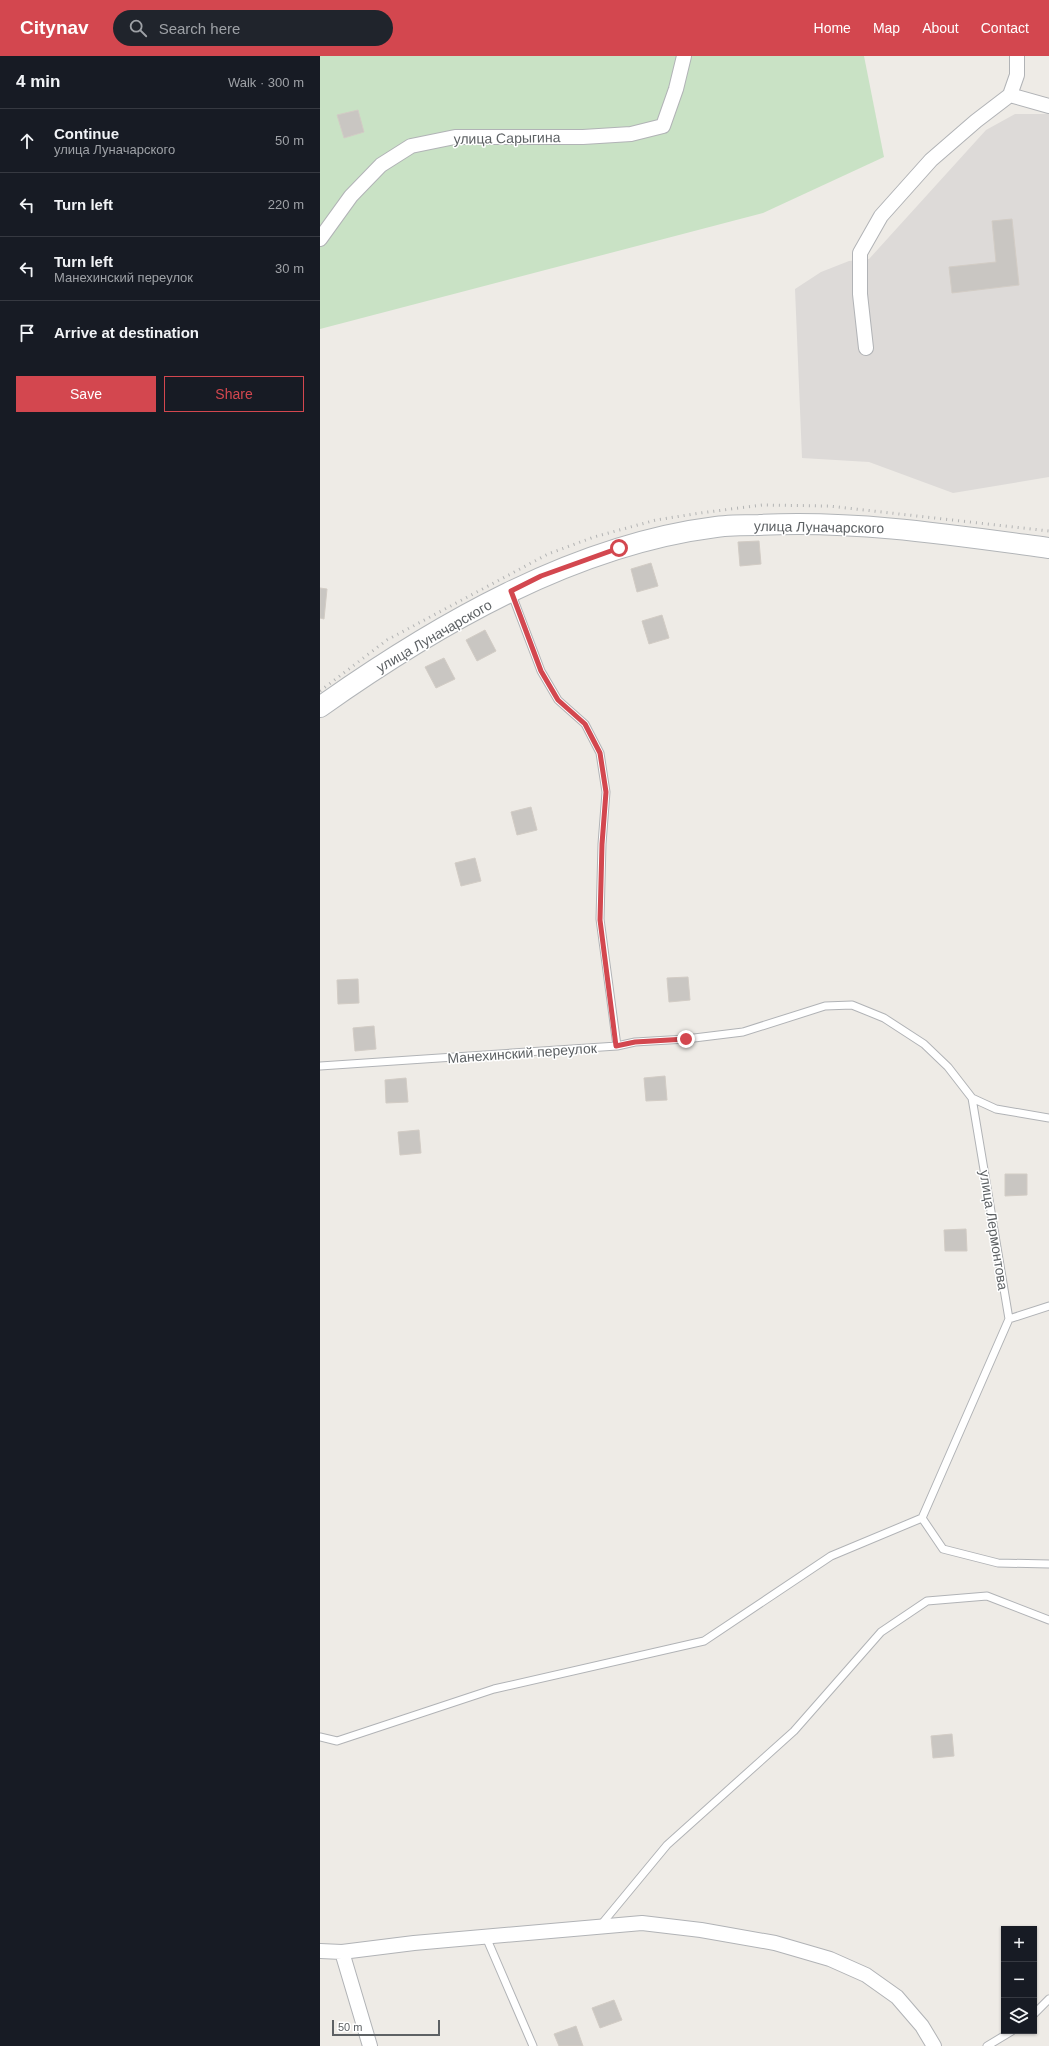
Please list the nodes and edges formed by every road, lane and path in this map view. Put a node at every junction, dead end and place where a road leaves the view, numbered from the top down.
1 (684, 56) edge
2 (1017, 56) edge
3 (1010, 95) junction
4 (1049, 106) edge
5 (320, 239) edge
6 (866, 348) dead end
7 (1049, 548) edge
8 (511, 591) junction
9 (320, 707) edge
10 (616, 1046) junction
11 (320, 1066) edge
12 (972, 1098) junction
13 (1049, 1118) edge
14 (1049, 1306) edge
15 (1009, 1319) junction
16 (922, 1518) junction
17 (1049, 1564) edge
18 (1049, 1620) edge
19 (320, 1737) edge
20 (600, 1926) junction
21 (486, 1937) junction
22 (320, 1951) edge
23 (342, 1952) junction
24 (1049, 1999) edge
25 (1037, 2011) edge
26 (1007, 2034) edge
27 (370, 2046) edge
28 (533, 2046) edge
29 (934, 2046) edge
30 (987, 2046) edge

1 - 5 street, улица Сарыгина
2 - 3 street
3 - 4 street
3 - 6 street
7 - 8 main road, улица Луначарского
8 - 9 main road, улица Луначарского
8 - 10 lane
10 - 11 lane, Манехинский переулок
10 - 12 lane, Манехинский переулок
12 - 13 lane
12 - 15 lane, улица Лермонтова
14 - 15 lane
15 - 16 lane
16 - 17 lane
16 - 19 lane
18 - 20 lane
20 - 21 street
20 - 29 street
21 - 23 street
21 - 28 lane
22 - 23 street
23 - 27 street
24 - 25 lane
26 - 30 lane

